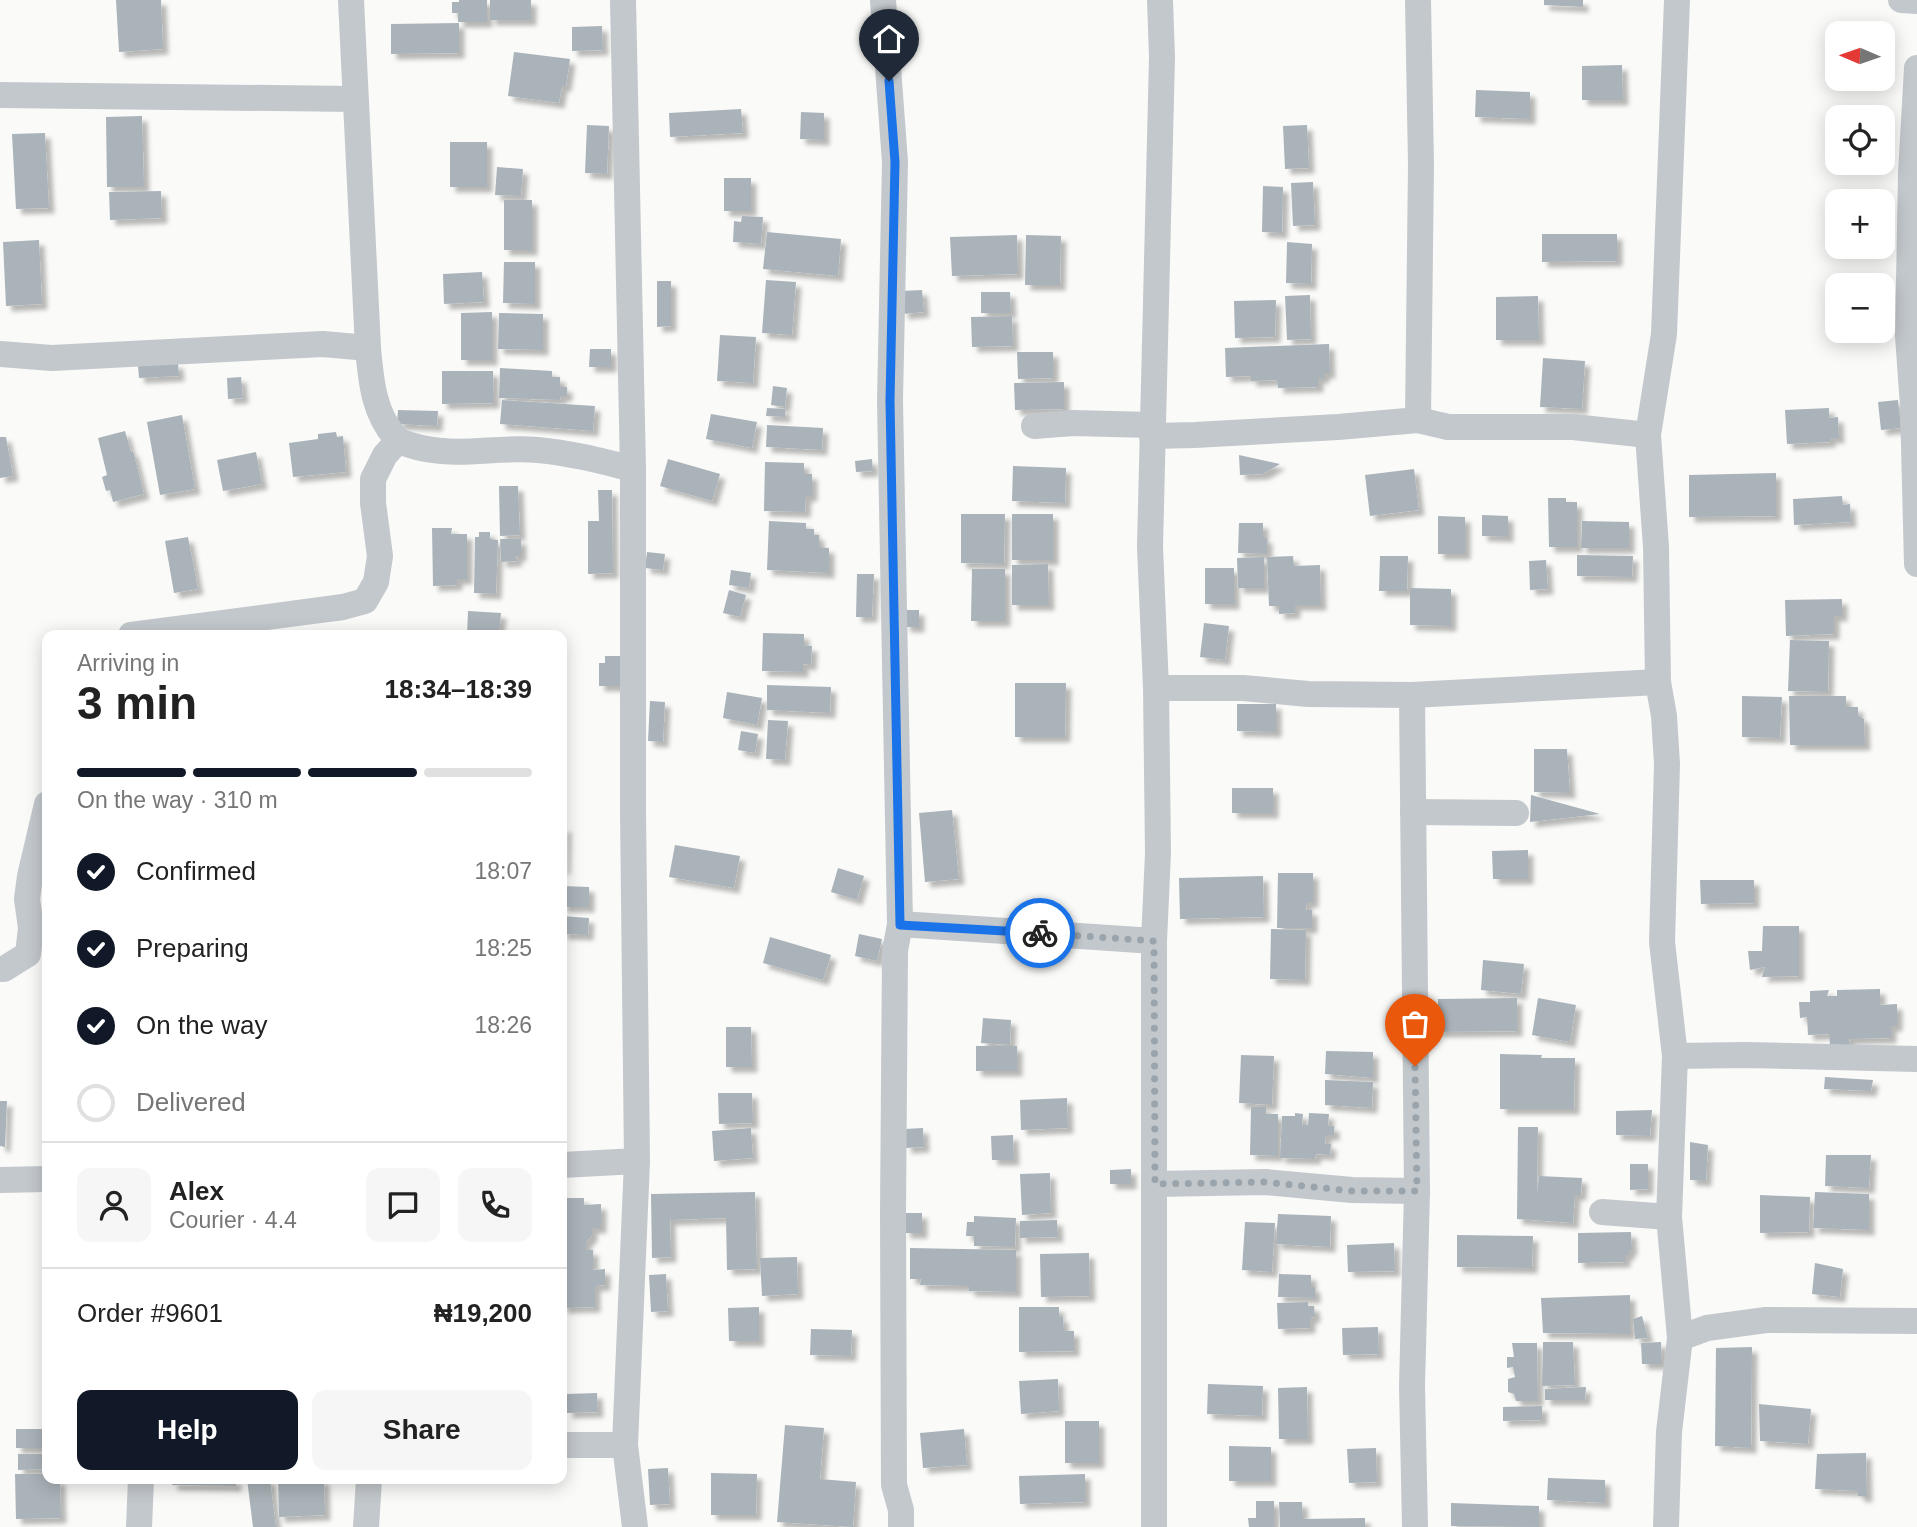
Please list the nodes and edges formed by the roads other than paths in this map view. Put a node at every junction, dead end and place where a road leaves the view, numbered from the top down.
1 (351, 0) edge
2 (623, 0) edge
3 (883, 0) edge
4 (1160, 0) edge
5 (1418, 0) edge
6 (1676, 0) edge
7 (1901, 0) edge
8 (1917, 1) edge
9 (1917, 68) edge
10 (0, 95) edge
11 (355, 99) junction
12 (368, 348) junction
13 (0, 354) edge
14 (1418, 420) junction
15 (1034, 426) dead end
16 (1152, 430) junction
17 (1648, 435) junction
18 (398, 441) junction
19 (633, 469) junction
20 (1917, 564) edge
21 (169, 630) edge
22 (1658, 682) junction
23 (1157, 688) junction
24 (1412, 695) junction
25 (1413, 812) junction
26 (1516, 813) dead end
27 (42, 825) edge
28 (900, 925) junction
29 (1154, 941) junction
30 (0, 969) edge
31 (1675, 1056) junction
32 (1917, 1059) edge
33 (637, 1161) junction
34 (567, 1165) edge
35 (42, 1179) edge
36 (0, 1180) edge
37 (1155, 1184) junction
38 (1417, 1191) junction
39 (1602, 1212) dead end
40 (1669, 1217) junction
41 (1917, 1321) edge
42 (1680, 1338) junction
43 (567, 1445) edge
44 (625, 1445) junction
45 (141, 1484) edge
46 (369, 1484) edge
47 (139, 1527) edge
48 (366, 1527) edge
49 (635, 1527) edge
50 (901, 1527) edge
51 (1154, 1527) edge
52 (1415, 1527) edge
53 (1666, 1527) edge

1 - 11 street
2 - 19 street
3 - 28 street
4 - 16 street
5 - 14 street
6 - 17 street
7 - 8 street
9 - 20 street
10 - 11 street
11 - 12 street
12 - 13 street
12 - 18 street
14 - 16 street
14 - 17 street
15 - 16 street
16 - 23 street
17 - 22 street
18 - 19 street
18 - 21 street
19 - 33 street
22 - 24 street
22 - 31 street
23 - 24 street
23 - 29 street
24 - 25 street
25 - 26 street
25 - 38 street
27 - 30 street
28 - 29 street
28 - 50 street
29 - 37 street
31 - 32 street
31 - 40 street
33 - 34 street
33 - 44 street
35 - 36 street
37 - 38 street
37 - 51 street
38 - 52 street
39 - 40 street
40 - 42 street
41 - 42 street
42 - 53 street
43 - 44 street
44 - 49 street
45 - 47 street
46 - 48 street

